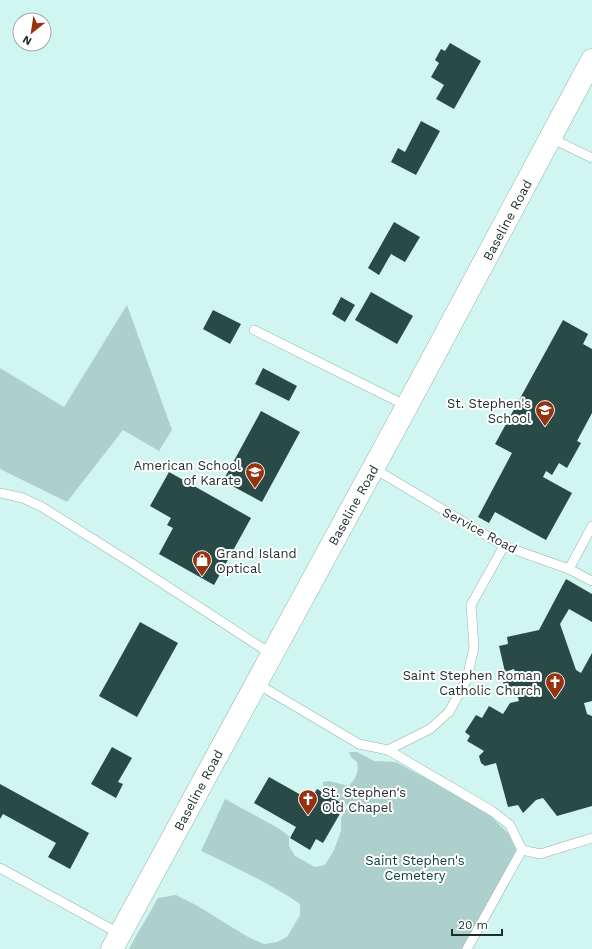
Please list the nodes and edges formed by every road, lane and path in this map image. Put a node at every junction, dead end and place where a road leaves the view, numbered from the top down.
1 (592, 60) edge
2 (551, 138) junction
3 (592, 158) edge
4 (254, 330) dead end
5 (407, 406) junction
6 (373, 468) junction
7 (0, 493) edge
8 (592, 526) edge
9 (504, 546) junction
10 (569, 569) junction
11 (592, 581) edge
12 (271, 654) junction
13 (256, 683) junction
14 (388, 750) junction
15 (592, 838) edge
16 (522, 850) junction
17 (0, 868) edge
18 (116, 941) edge
19 (466, 949) edge

1 - 2 street, Baseline Road
2 - 3 lane
2 - 5 street, Baseline Road
4 - 5 lane
5 - 6 street, Baseline Road
6 - 9 lane, Service Road
6 - 12 street, Baseline Road
7 - 12 lane
8 - 10 lane
9 - 10 lane, Service Road
9 - 14 lane
10 - 11 lane, Service Road
12 - 13 street, Baseline Road
13 - 14 lane
13 - 18 street, Baseline Road
14 - 16 lane
15 - 16 lane
16 - 19 lane
17 - 18 lane

